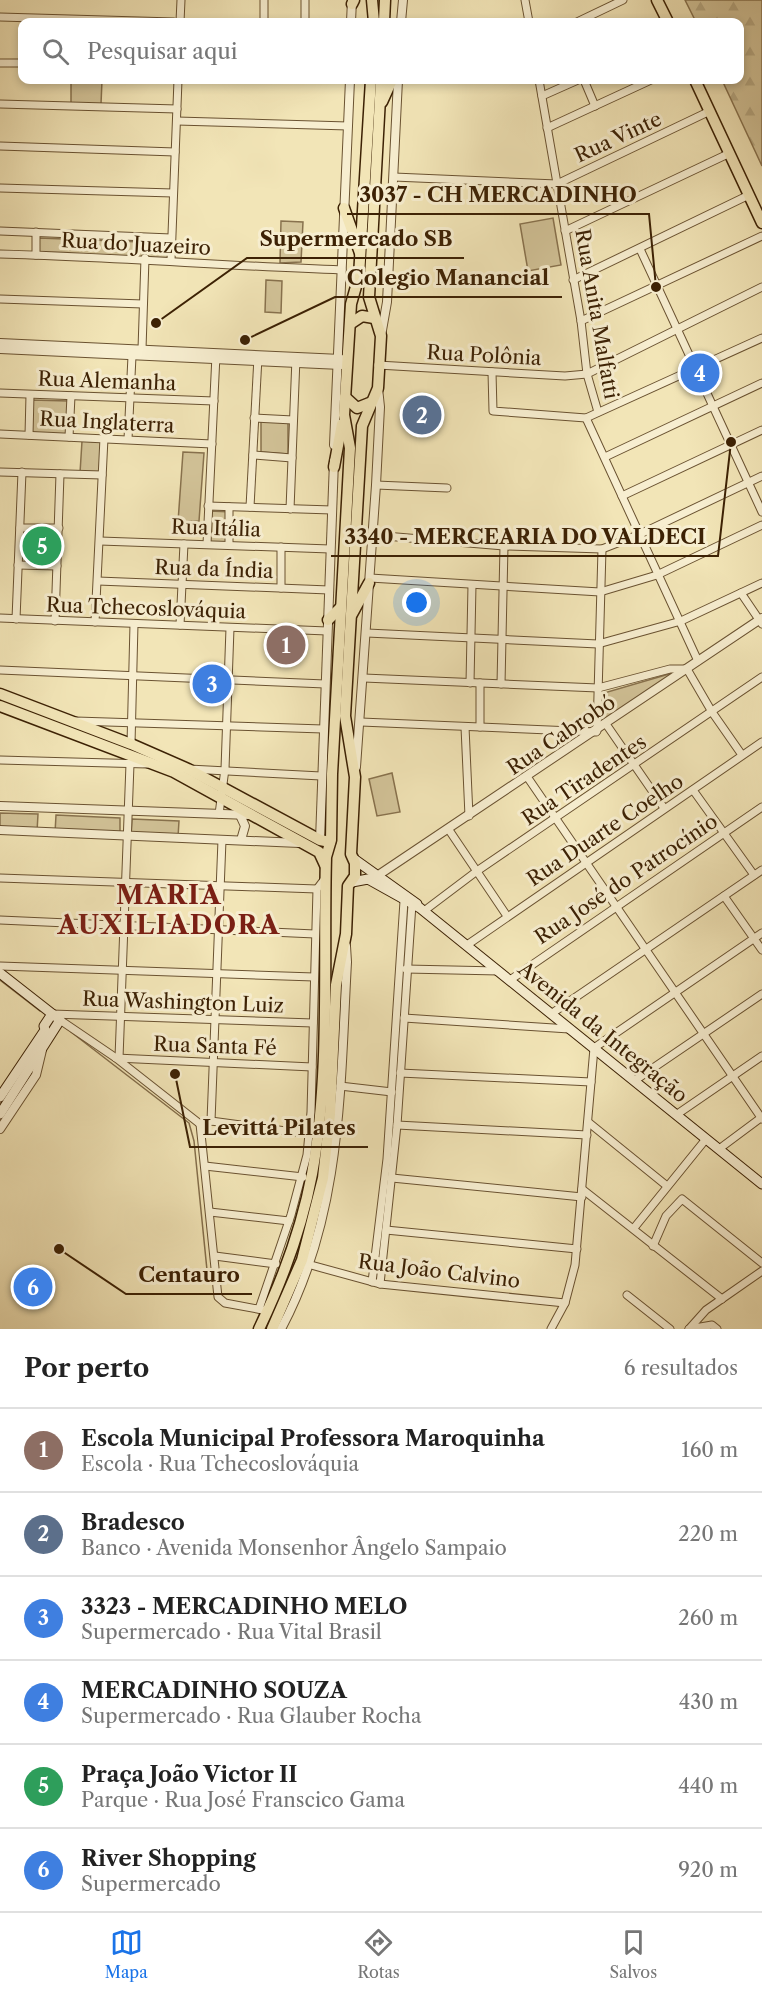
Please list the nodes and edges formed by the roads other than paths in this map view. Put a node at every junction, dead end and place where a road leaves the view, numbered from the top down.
1 (181, 0) edge
2 (264, 0) edge
3 (305, 0) edge
4 (372, 0) edge
5 (385, 0) edge
6 (403, 0) edge
7 (525, 0) edge
8 (623, 0) edge
9 (657, 0) edge
10 (353, 1) edge
11 (0, 17) edge
12 (35, 18) edge
13 (180, 18) edge
14 (264, 18) edge
15 (305, 18) edge
16 (351, 18) edge
17 (374, 18) edge
18 (384, 18) edge
19 (401, 18) edge
20 (528, 18) edge
21 (585, 18) edge
22 (666, 18) edge
23 (0, 63) edge
24 (18, 63) edge
25 (178, 84) edge
26 (350, 84) edge
27 (371, 84) edge
28 (381, 84) edge
29 (390, 84) edge
30 (398, 84) edge
31 (540, 84) edge
32 (569, 84) edge
33 (586, 84) edge
34 (642, 84) edge
35 (697, 84) edge
36 (542, 96) junction
37 (0, 104) edge
38 (595, 106) junction
39 (379, 108) junction
40 (177, 109) junction
41 (710, 111) junction
42 (177, 121) junction
43 (348, 126) junction
44 (547, 128) junction
45 (0, 146) edge
46 (175, 152) junction
47 (730, 153) junction
48 (394, 177) junction
49 (557, 184) junction
50 (0, 188) edge
51 (173, 193) junction
52 (749, 195) junction
53 (344, 208) junction
54 (762, 224) edge
55 (0, 231) edge
56 (565, 231) junction
57 (36, 232) junction
58 (762, 236) edge
59 (171, 238) junction
60 (640, 249) junction
61 (0, 254) edge
62 (36, 255) junction
63 (361, 255) junction
64 (145, 258) junction
65 (171, 260) junction
66 (342, 270) junction
67 (573, 280) junction
68 (657, 287) junction
69 (762, 287) edge
70 (0, 299) edge
71 (143, 304) junction
72 (374, 318) junction
73 (581, 321) junction
74 (350, 324) junction
75 (675, 329) junction
76 (381, 336) junction
77 (762, 338) edge
78 (0, 343) edge
79 (0, 349) edge
80 (142, 349) junction
81 (132, 356) junction
82 (216, 356) junction
83 (257, 358) junction
84 (296, 359) junction
85 (343, 362) junction
86 (378, 365) junction
87 (695, 369) junction
88 (492, 372) junction
89 (587, 374) junction
90 (762, 383) edge
91 (378, 388) junction
92 (0, 393) edge
93 (30, 394) junction
94 (71, 396) junction
95 (345, 397) junction
96 (130, 398) junction
97 (214, 400) junction
98 (372, 401) junction
99 (713, 406) junction
100 (598, 412) junction
101 (344, 415) junction
102 (254, 418) junction
103 (586, 418) junction
104 (293, 420) junction
105 (762, 430) edge
106 (0, 434) edge
107 (29, 435) junction
108 (69, 436) junction
109 (104, 438) junction
110 (128, 439) junction
111 (212, 444) junction
112 (732, 444) junction
113 (253, 455) junction
114 (605, 457) junction
115 (292, 458) junction
116 (333, 467) junction
117 (0, 472) edge
118 (22, 472) junction
119 (60, 474) junction
120 (102, 475) junction
121 (762, 476) edge
122 (749, 483) junction
123 (376, 485) junction
124 (447, 488) dead end
125 (622, 496) junction
126 (208, 506) junction
127 (229, 507) junction
128 (250, 507) junction
129 (290, 508) junction
130 (332, 510) junction
131 (762, 512) edge
132 (762, 525) edge
133 (20, 528) junction
134 (59, 528) junction
135 (373, 535) junction
136 (638, 535) junction
137 (100, 541) junction
138 (184, 544) junction
139 (207, 544) junction
140 (229, 545) junction
141 (504, 546) junction
142 (281, 547) junction
143 (330, 549) junction
144 (602, 549) junction
145 (18, 565) junction
146 (57, 566) junction
147 (657, 575) junction
148 (98, 581) junction
149 (370, 581) junction
150 (762, 583) edge
151 (182, 584) junction
152 (472, 585) junction
153 (503, 587) junction
154 (280, 588) junction
155 (329, 590) junction
156 (600, 592) junction
157 (741, 593) junction
158 (341, 607) junction
159 (350, 617) junction
160 (0, 618) edge
161 (16, 619) junction
162 (55, 621) junction
163 (681, 621) junction
164 (761, 621) edge
165 (95, 622) junction
166 (134, 624) junction
167 (180, 625) junction
168 (328, 625) junction
169 (230, 628) junction
170 (367, 633) junction
171 (471, 638) junction
172 (502, 639) junction
173 (598, 644) junction
174 (698, 661) junction
175 (687, 669) junction
176 (0, 670) edge
177 (133, 676) junction
178 (762, 677) edge
179 (364, 678) junction
180 (229, 680) junction
181 (470, 683) junction
182 (480, 683) junction
183 (325, 684) junction
184 (501, 684) junction
185 (598, 687) junction
186 (3, 704) edge
187 (712, 712) junction
188 (71, 721) junction
189 (133, 722) junction
190 (361, 722) junction
191 (606, 724) junction
192 (227, 725) junction
193 (465, 727) junction
194 (480, 727) junction
195 (323, 729) junction
196 (597, 731) junction
197 (762, 742) edge
198 (131, 744) junction
199 (742, 755) junction
200 (0, 760) edge
201 (130, 764) junction
202 (154, 764) junction
203 (635, 766) junction
204 (188, 769) junction
205 (225, 769) junction
206 (321, 776) junction
207 (355, 777) junction
208 (528, 778) junction
209 (693, 790) junction
210 (222, 792) junction
211 (0, 806) edge
212 (762, 807) edge
213 (664, 808) junction
214 (127, 810) junction
215 (219, 814) junction
216 (240, 815) junction
217 (254, 815) junction
218 (469, 816) junction
219 (556, 819) junction
220 (0, 830) edge
221 (449, 830) junction
222 (723, 833) junction
223 (127, 835) junction
224 (222, 840) junction
225 (241, 840) junction
226 (327, 842) junction
227 (302, 843) junction
228 (352, 856) junction
229 (587, 862) junction
230 (762, 870) edge
231 (477, 871) junction
232 (326, 873) junction
233 (754, 875) junction
234 (377, 876) junction
235 (0, 878) edge
236 (125, 882) junction
237 (350, 884) junction
238 (220, 886) junction
239 (317, 889) junction
240 (724, 896) junction
241 (616, 905) junction
242 (415, 906) junction
243 (507, 916) junction
244 (0, 920) edge
245 (123, 926) junction
246 (218, 930) junction
247 (762, 933) edge
248 (315, 938) junction
249 (755, 938) junction
250 (345, 943) junction
251 (467, 945) junction
252 (645, 949) junction
253 (762, 950) edge
254 (326, 958) junction
255 (0, 966) edge
256 (406, 969) junction
257 (122, 971) junction
258 (499, 971) junction
259 (0, 973) edge
260 (217, 974) junction
261 (314, 977) junction
262 (510, 980) junction
263 (675, 993) junction
264 (762, 994) edge
265 (41, 1006) junction
266 (551, 1014) junction
267 (120, 1015) junction
268 (56, 1017) junction
269 (404, 1018) junction
270 (215, 1019) junction
271 (313, 1023) junction
272 (570, 1029) junction
273 (47, 1030) junction
274 (704, 1034) junction
275 (594, 1048) junction
276 (42, 1050) junction
277 (762, 1056) edge
278 (118, 1058) junction
279 (214, 1063) junction
280 (312, 1066) junction
281 (400, 1073) junction
282 (733, 1076) junction
283 (634, 1081) junction
284 (591, 1082) junction
285 (340, 1086) junction
286 (392, 1092) junction
287 (0, 1098) edge
288 (0, 1114) edge
289 (676, 1115) junction
290 (762, 1118) edge
291 (211, 1121) junction
292 (588, 1122) junction
293 (200, 1124) junction
294 (397, 1125) junction
295 (0, 1129) edge
296 (309, 1134) junction
297 (586, 1135) junction
298 (706, 1139) junction
299 (719, 1149) junction
300 (334, 1165) junction
301 (205, 1166) junction
302 (303, 1177) junction
303 (323, 1178) junction
304 (392, 1178) junction
305 (762, 1184) edge
306 (667, 1186) junction
307 (582, 1189) junction
308 (582, 1197) junction
309 (303, 1208) junction
310 (210, 1212) junction
311 (290, 1218) junction
312 (634, 1228) junction
313 (386, 1230) junction
314 (653, 1246) junction
315 (577, 1249) junction
316 (215, 1256) junction
317 (289, 1256) junction
318 (307, 1262) junction
319 (762, 1263) edge
320 (276, 1264) junction
321 (762, 1271) edge
322 (280, 1280) junction
323 (372, 1282) junction
324 (294, 1284) junction
325 (380, 1284) junction
326 (627, 1295) dead end
327 (722, 1299) junction
328 (565, 1303) junction
329 (263, 1310) junction
330 (276, 1327) edge
331 (259, 1329) edge
332 (551, 1329) edge
333 (670, 1329) edge
334 (689, 1329) edge
335 (717, 1329) edge

1 - 13 street
2 - 14 street
3 - 15 street
4 - 17 main road
5 - 18 main road
6 - 19 street
7 - 20 street
8 - 21 street
9 - 22 main road
10 - 16 street
11 - 12 street
23 - 24 street
25 - 40 street
26 - 43 street
27 - 63 main road
28 - 39 main road
29 - 39 main road
30 - 48 street
31 - 36 street, Rua Anita Malfatti
32 - 36 street
33 - 38 street
34 - 38 street
35 - 41 main road
36 - 44 street, Rua Anita Malfatti
37 - 40 street
38 - 44 street
39 - 72 main road
40 - 42 street
41 - 47 main road
41 - 49 street, Rua Vinte
42 - 43 street
42 - 46 street
43 - 53 street
44 - 49 street, Rua Anita Malfatti
45 - 46 street
46 - 51 street
47 - 52 main road
47 - 56 street
48 - 49 street, Rua Vinte
48 - 76 street
49 - 56 street, Rua Anita Malfatti
50 - 51 street
51 - 59 street
52 - 54 main road
52 - 60 street
53 - 63 main road
53 - 66 street
55 - 57 street, Rua do Juazeiro
56 - 67 street, Rua Anita Malfatti
57 - 59 street, Rua do Juazeiro
57 - 62 street
58 - 68 street
59 - 65 street
60 - 67 street
60 - 68 street
61 - 62 street, Rua do Juazeiro
62 - 64 street, Rua do Juazeiro
63 - 74 main road
64 - 65 street, Rua do Juazeiro
64 - 71 street
65 - 66 street, Rua do Juazeiro
66 - 85 street
67 - 73 street, Rua Anita Malfatti
68 - 73 street
68 - 75 street
69 - 75 street
70 - 71 street
71 - 80 street
72 - 74 main road
72 - 76 main road
73 - 89 street, Rua Anita Malfatti
74 - 85 main road
75 - 87 street
75 - 89 street
76 - 86 main road
77 - 87 street
78 - 80 street
79 - 81 street
80 - 82 street
81 - 82 street
81 - 96 street
82 - 83 street
82 - 97 street
83 - 84 street
83 - 102 street
84 - 85 street
84 - 104 street
85 - 95 main road
85 - 116 street
86 - 88 street, Rua Polônia
86 - 91 main road
87 - 99 street
87 - 100 street
88 - 89 street, Rua Polônia
88 - 103 street
89 - 100 street, Rua Anita Malfatti
90 - 99 street
91 - 98 main road
91 - 123 street
92 - 93 street, Rua Alemanha
93 - 94 street, Rua Alemanha
93 - 107 street
94 - 96 street, Rua Alemanha
94 - 108 street
95 - 98 main road
95 - 101 main road
96 - 97 street, Rua Alemanha
96 - 110 street
97 - 111 street
98 - 159 main road
99 - 112 street
99 - 114 street
100 - 103 street
101 - 116 main road
101 - 158 main road
102 - 104 street
102 - 113 street
103 - 114 street, Rua Anita Malfatti
104 - 115 street
105 - 112 street
106 - 107 street, Rua Inglaterra
107 - 108 street, Rua Inglaterra
108 - 109 street, Rua Inglaterra
109 - 110 street, Rua Inglaterra
109 - 120 street
110 - 111 street, Rua Inglaterra
111 - 126 street
112 - 122 street
112 - 125 street
113 - 115 street
113 - 128 street
114 - 125 street, Rua Anita Malfatti
115 - 129 street
116 - 130 street
117 - 118 street
118 - 119 street
118 - 133 street
119 - 120 street
119 - 134 street
120 - 137 street
121 - 122 street
122 - 131 street
122 - 136 street
123 - 124 street
123 - 135 street
125 - 136 street, Rua Anita Malfatti
126 - 127 street
126 - 139 street
127 - 128 street
127 - 140 street
128 - 129 street
129 - 130 street
130 - 143 street
132 - 147 street
133 - 134 street
133 - 145 street
134 - 146 street
135 - 141 street
135 - 149 street
136 - 144 street
136 - 147 street, Rua Anita Malfatti
137 - 138 street, Rua Itália
137 - 148 street
138 - 139 street, Rua Itália
138 - 151 street
139 - 140 street, Rua Itália
140 - 142 street, Rua Itália
141 - 144 street
141 - 153 street
142 - 143 street, Rua Itália
142 - 154 street
143 - 155 street
144 - 156 street
145 - 146 street
145 - 161 street
146 - 162 street
147 - 156 street
147 - 163 street, Rua Anita Malfatti
148 - 151 street, Rua da Índia
148 - 165 street
149 - 152 street
149 - 159 main road
149 - 170 street
150 - 157 street
151 - 154 street, Rua da Índia
151 - 167 street
152 - 153 street
152 - 171 street
153 - 156 street
153 - 172 street
154 - 155 street, Rua da Índia
155 - 168 street
156 - 173 street
157 - 163 street
157 - 164 street
158 - 168 main road
158 - 226 main road
159 - 207 main road
160 - 161 street, Rua Tchecoslováquia
161 - 162 street, Rua Tchecoslováquia
162 - 165 street, Rua Tchecoslováquia
163 - 173 street
163 - 174 street, Rua Anita Malfatti
164 - 174 street, Rua Cabrobó
165 - 166 street, Rua Tchecoslováquia
166 - 167 street, Rua Tchecoslováquia
166 - 177 street
167 - 169 street, Rua Tchecoslováquia
168 - 169 street, Rua Tchecoslováquia
168 - 183 street
169 - 180 street
170 - 171 street
170 - 179 street
171 - 172 street
171 - 181 street
172 - 173 street
172 - 184 street
173 - 185 street
174 - 175 street, Rua Cabrobó
175 - 185 street
175 - 187 street
175 - 191 street, Rua Cabrobó
176 - 177 street
177 - 180 street
177 - 189 street
178 - 187 street, Rua Tiradentes
179 - 181 street
179 - 190 street
180 - 183 street
180 - 192 street
181 - 182 street
182 - 184 street
182 - 194 street
183 - 195 street
184 - 185 street
185 - 196 street
186 - 188 main road
186 - 202 main road
187 - 199 street
187 - 203 street, Rua Tiradentes
188 - 189 street
188 - 198 main road
189 - 192 street
189 - 198 street
190 - 193 street
190 - 207 street
191 - 196 street, Rua Cabrobó
191 - 203 street
192 - 195 street
192 - 205 street
193 - 194 street
193 - 218 street
194 - 196 street
195 - 206 street
196 - 208 street, Rua Cabrobó
197 - 199 street, Rua Duarte Coelho
198 - 204 main road
199 - 209 street, Rua Duarte Coelho
200 - 201 street
201 - 202 street
201 - 214 street
202 - 210 main road
203 - 213 street
203 - 219 street, Rua Tiradentes
204 - 205 street
204 - 210 main road
205 - 206 street
205 - 210 street
206 - 226 street
207 - 228 main road
208 - 218 street, Rua Cabrobó
208 - 219 street
209 - 213 street, Rua Duarte Coelho
209 - 222 street
210 - 215 street
210 - 217 main road
210 - 226 main road
211 - 214 street
212 - 222 street, Rua José do Patrocínio
213 - 229 street, Rua Duarte Coelho
214 - 215 street
214 - 223 street
215 - 216 street
216 - 217 street
216 - 225 street
217 - 227 main road
218 - 221 street, Rua Cabrobó
219 - 229 street
219 - 231 street, Rua Tiradentes
220 - 223 street
221 - 231 street
221 - 234 street, Rua Cabrobó
222 - 233 street
222 - 241 street, Rua José do Patrocínio
223 - 224 street
223 - 236 street
224 - 225 street
224 - 238 street
225 - 227 street
226 - 228 main road
226 - 232 main road
227 - 232 main road
228 - 234 main road
228 - 237 main road
229 - 241 street
229 - 243 street, Rua Duarte Coelho
230 - 233 street
231 - 242 street, Rua Tiradentes
231 - 243 street
232 - 237 main road
232 - 239 street
232 - 254 main road
233 - 240 street
234 - 242 main road
235 - 236 street
236 - 238 street
236 - 245 street
237 - 242 main road
237 - 250 main road
238 - 239 street
238 - 246 street
239 - 248 street
240 - 249 street
240 - 252 street
241 - 252 street
241 - 262 street, Rua José do Patrocínio
242 - 251 main road, Avenida da Integração
242 - 256 street
242 - 286 street
243 - 251 street, Rua Duarte Coelho
244 - 245 street
245 - 246 street
245 - 257 street
246 - 248 street
246 - 260 street
247 - 249 street
248 - 254 main road
248 - 261 street
249 - 253 street
249 - 263 street
250 - 285 street
250 - 303 main road
251 - 258 main road, Avenida da Integração
252 - 263 street
252 - 266 street
254 - 309 main road
255 - 257 street
256 - 258 street
256 - 269 street
257 - 260 street
257 - 267 street
258 - 262 main road, Avenida da Integração
259 - 265 main road
260 - 261 street
260 - 270 street
261 - 271 street
262 - 266 main road, Avenida da Integração
263 - 274 street
263 - 275 street
264 - 274 street
265 - 268 main road
265 - 273 main road
266 - 272 main road, Avenida da Integração
267 - 268 street, Rua Washington Luiz
267 - 270 street, Rua Washington Luiz
267 - 278 street
268 - 273 main road
268 - 278 street
269 - 272 street
269 - 281 street
270 - 271 street, Rua Washington Luiz
270 - 279 street
271 - 280 street
272 - 275 main road, Avenida da Integração
273 - 276 main road
273 - 287 main road
274 - 282 street
274 - 283 street
275 - 283 main road, Avenida da Integração
275 - 284 street
276 - 288 main road
276 - 295 street
277 - 282 street
278 - 279 street, Rua Santa Fé
278 - 293 street
279 - 280 street, Rua Santa Fé
279 - 291 street
280 - 296 street
281 - 284 street
281 - 294 street
282 - 289 street
282 - 290 street
283 - 289 main road, Avenida da Integração
284 - 292 street
285 - 286 street
285 - 300 street
286 - 323 street
289 - 298 main road, Avenida da Integração
290 - 299 street
291 - 293 street
291 - 296 street
292 - 297 street
292 - 306 street
293 - 301 street
294 - 297 street
294 - 304 street
296 - 302 street
297 - 307 street
298 - 299 main road, Avenida da Integração
298 - 306 street
299 - 305 main road, Avenida da Integração
300 - 303 main road
300 - 318 street
301 - 302 street
301 - 310 street
302 - 311 street
303 - 318 main road
304 - 308 street
304 - 313 street
306 - 312 street
307 - 308 street
307 - 312 street
308 - 315 street
309 - 311 main road
309 - 317 main road
310 - 311 street
310 - 316 street
311 - 320 street
312 - 314 street
313 - 315 street
313 - 325 street
314 - 319 street
314 - 327 street
315 - 328 street
316 - 320 street
316 - 329 street
317 - 318 main road
317 - 322 main road
318 - 323 street, Rua João Calvino
318 - 324 main road
318 - 330 street
320 - 329 street
321 - 327 street
322 - 324 main road
322 - 329 main road
323 - 325 street, Rua João Calvino
324 - 330 main road
325 - 328 street, Rua João Calvino
326 - 333 street
327 - 334 street
328 - 332 street
329 - 331 main road
334 - 335 street

